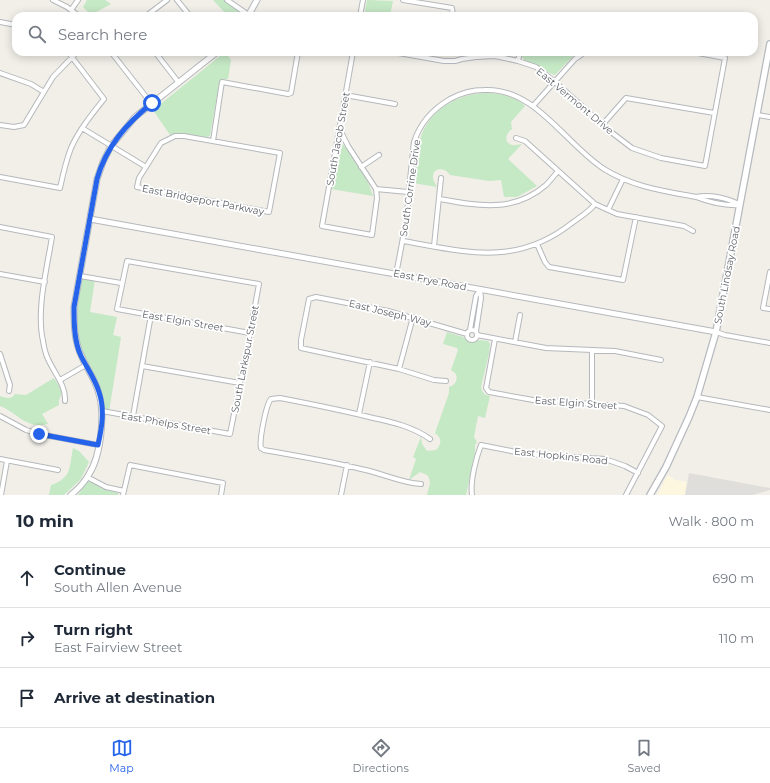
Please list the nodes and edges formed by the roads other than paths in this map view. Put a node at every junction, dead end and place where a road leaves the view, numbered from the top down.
1 (53, 0) edge
2 (78, 0) edge
3 (167, 0) edge
4 (177, 0) edge
5 (227, 0) edge
6 (256, 0) edge
7 (363, 0) edge
8 (403, 0) edge
9 (71, 10) junction
10 (74, 12) edge
11 (151, 12) edge
12 (187, 12) edge
13 (244, 12) edge
14 (251, 12) edge
15 (361, 12) edge
16 (452, 12) edge
17 (0, 22) edge
18 (12, 24) edge
19 (770, 44) edge
20 (72, 56) joint
21 (114, 56) edge
22 (158, 56) edge
23 (213, 56) edge
24 (297, 56) edge
25 (353, 56) edge
26 (416, 56) edge
27 (462, 56) edge
28 (519, 56) edge
29 (579, 56) edge
30 (714, 56) edge
31 (462, 59) junction
32 (518, 61) junction
33 (0, 73) edge
34 (555, 82) junction
35 (179, 83) junction
36 (44, 92) junction
37 (345, 95) junction
38 (152, 103) junction
39 (396, 104) dead end
40 (533, 106) junction
41 (714, 113) junction
42 (757, 115) junction
43 (770, 117) edge
44 (603, 124) junction
45 (0, 125) edge
46 (82, 128) junction
47 (340, 128) junction
48 (516, 138) dead end
49 (213, 141) junction
50 (111, 146) junction
51 (379, 155) dead end
52 (146, 167) junction
53 (361, 167) junction
54 (558, 171) junction
55 (0, 177) edge
56 (441, 178) dead end
57 (623, 179) junction
58 (376, 190) junction
59 (408, 192) junction
60 (440, 199) junction
61 (595, 204) junction
62 (740, 205) junction
63 (608, 210) junction
64 (636, 217) junction
65 (90, 219) junction
66 (0, 227) edge
67 (693, 231) dead end
68 (402, 241) junction
69 (537, 244) junction
70 (434, 246) junction
71 (770, 272) edge
72 (0, 274) edge
73 (396, 274) junction
74 (80, 276) junction
75 (45, 282) junction
76 (122, 284) junction
77 (480, 289) junction
78 (770, 309) edge
79 (151, 315) junction
80 (520, 315) dead end
81 (413, 317) junction
82 (469, 332) junction
83 (716, 332) junction
84 (250, 333) junction
85 (476, 333) junction
86 (495, 339) junction
87 (515, 342) junction
88 (770, 343) edge
89 (592, 350) junction
90 (0, 357) edge
91 (661, 360) dead end
92 (370, 362) junction
93 (86, 365) junction
94 (142, 366) junction
95 (399, 369) junction
96 (60, 380) junction
97 (446, 381) dead end
98 (240, 383) junction
99 (8, 391) dead end
100 (697, 397) junction
101 (65, 401) dead end
102 (592, 404) junction
103 (770, 410) edge
104 (102, 411) junction
105 (359, 414) junction
106 (0, 416) edge
107 (133, 416) junction
108 (230, 434) joint
109 (430, 439) dead end
110 (98, 445) junction
111 (0, 459) edge
112 (7, 461) junction
113 (347, 465) junction
114 (58, 470) dead end
115 (638, 473) junction
116 (87, 477) junction
117 (421, 484) dead end
118 (124, 493) edge
119 (1, 495) edge
120 (71, 495) edge
121 (221, 495) edge
122 (341, 495) edge
123 (472, 495) edge
124 (626, 495) edge
125 (650, 495) edge

1 - 9 street
2 - 9 street
3 - 11 street
4 - 12 street
5 - 13 street
6 - 14 street
7 - 15 street
8 - 16 street
9 - 10 street
17 - 18 street
19 - 42 main road, South Lindsay Road
20 - 36 street
20 - 46 street
21 - 38 street
22 - 35 street
23 - 35 street
24 - 49 street
25 - 37 street, South Jacob Street
26 - 31 street, East Vermont Drive
27 - 31 street
28 - 32 street
29 - 34 street
30 - 41 street
31 - 32 street, East Vermont Drive
32 - 34 street, East Vermont Drive
33 - 36 street
34 - 40 street
34 - 44 street, East Vermont Drive
35 - 38 street
36 - 45 street
37 - 39 street
37 - 47 street, South Jacob Street
38 - 50 street
40 - 57 street, South Corrine Drive
40 - 59 street, South Corrine Drive
41 - 44 street
41 - 44 street, East Vermont Drive
42 - 43 street
42 - 62 main road, South Lindsay Road
46 - 50 street
46 - 55 street
47 - 53 street
47 - 58 street, South Jacob Street
48 - 54 street
49 - 52 street
49 - 52 street, East Bridgeport Parkway
50 - 52 street
50 - 65 street
51 - 53 street
53 - 58 street
54 - 60 street
54 - 61 street
56 - 60 street
57 - 62 street, South Corrine Drive
57 - 63 street
58 - 59 street
59 - 68 street, South Corrine Drive
60 - 70 street
61 - 63 street
61 - 69 street
62 - 83 main road, South Lindsay Road
63 - 64 street
64 - 67 street
64 - 69 street
65 - 73 street, East Frye Road
65 - 74 street
66 - 75 street
68 - 70 street
68 - 73 street, South Corrine Drive
69 - 70 street
71 - 78 street
72 - 75 street
73 - 77 street, East Frye Road
74 - 76 street
74 - 93 street
75 - 96 street
76 - 79 street, East Elgin Street
76 - 84 street, South Larkspur Street
77 - 82 street
77 - 83 street, East Frye Road
77 - 85 street
79 - 84 street, East Elgin Street
79 - 94 street
80 - 87 street
81 - 82 street, East Joseph Way
81 - 92 street, East Joseph Way
81 - 95 street
82 - 85 street, East Joseph Way
82 - 85 street, East Joseph Way
83 - 88 street, East Frye Road
83 - 100 main road, South Lindsay Road
84 - 98 street, South Larkspur Street
85 - 86 street, East Joseph Way
86 - 87 street, East Joseph Way
86 - 102 street, East Elgin Street
87 - 89 street, East Joseph Way
89 - 91 street, East Joseph Way
89 - 102 street
90 - 99 street
92 - 95 street
92 - 105 street
93 - 96 street
93 - 104 street
94 - 98 street
94 - 107 street
95 - 97 street
96 - 101 street
98 - 108 street, South Larkspur Street
100 - 103 street
100 - 125 main road, South Lindsay Road
102 - 115 street, East Elgin Street
104 - 107 street, East Phelps Street
104 - 110 street
105 - 109 street
105 - 113 street
106 - 110 street
107 - 108 street, East Phelps Street
110 - 116 street
111 - 112 street
112 - 114 street
112 - 119 street
113 - 117 street
113 - 122 street
115 - 123 street, East Hopkins Road
115 - 124 street
116 - 118 street
116 - 120 street
118 - 121 street

